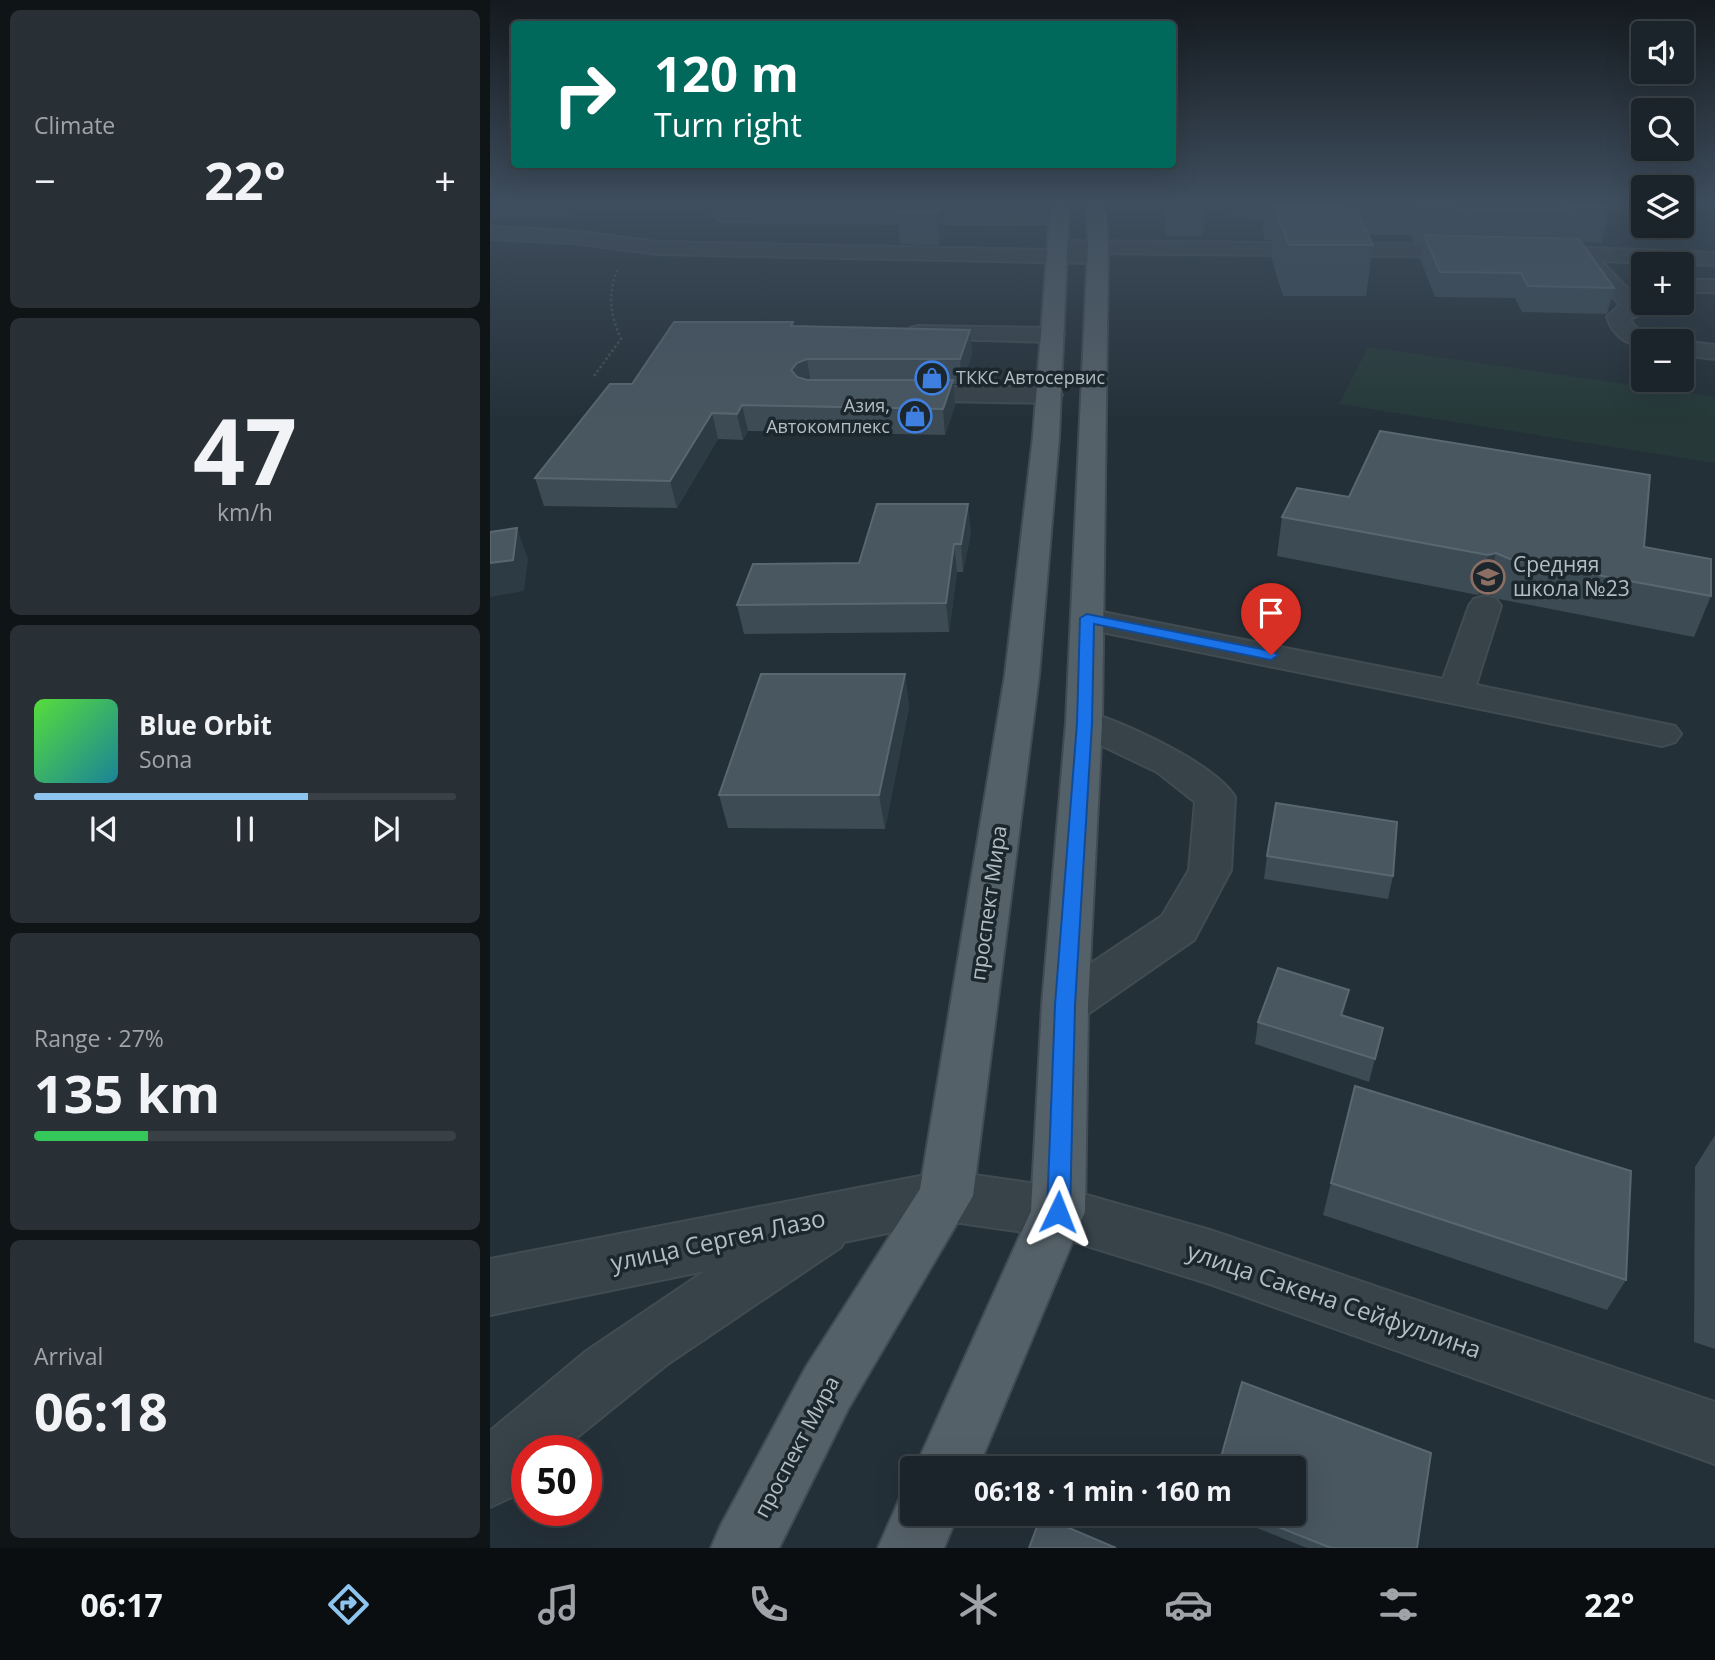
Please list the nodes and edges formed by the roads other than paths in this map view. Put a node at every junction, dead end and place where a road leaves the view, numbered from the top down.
1 (1057, 276) edge
2 (1096, 276) edge
3 (1605, 276) edge
4 (1694, 286) edge
5 (1715, 286) edge
6 (890, 333) edge
7 (1053, 335) junction
8 (1631, 336) edge
9 (1694, 349) edge
10 (1715, 352) edge
11 (881, 395) edge
12 (1048, 395) junction
13 (1485, 607) dead end
14 (1087, 618) junction
15 (1456, 692) junction
16 (1084, 723) junction
17 (1662, 734) dead end
18 (1065, 1005) junction
19 (946, 1196) junction
20 (1058, 1212) junction
21 (843, 1215) junction
22 (490, 1287) edge
23 (1715, 1433) edge
24 (951, 1456) edge
25 (490, 1475) edge
26 (921, 1526) edge
27 (744, 1548) edge
28 (911, 1548) edge

1 - 7 main road, проспект Мира
2 - 14 main road
3 - 8 street
4 - 5 street
6 - 7 street
7 - 12 main road, проспект Мира
9 - 10 street
11 - 12 street
12 - 19 main road, проспект Мира
13 - 15 street
14 - 15 street
14 - 16 main road
15 - 17 street
16 - 18 main road
16 - 18 street
18 - 20 main road
19 - 20 street, улица Сакена Сейфуллина
19 - 21 street, улица Сергея Лазо
19 - 27 main road, проспект Мира
20 - 23 street, улица Сакена Сейфуллина
20 - 24 main road
21 - 22 street, улица Сергея Лазо
21 - 25 street
26 - 28 main road

